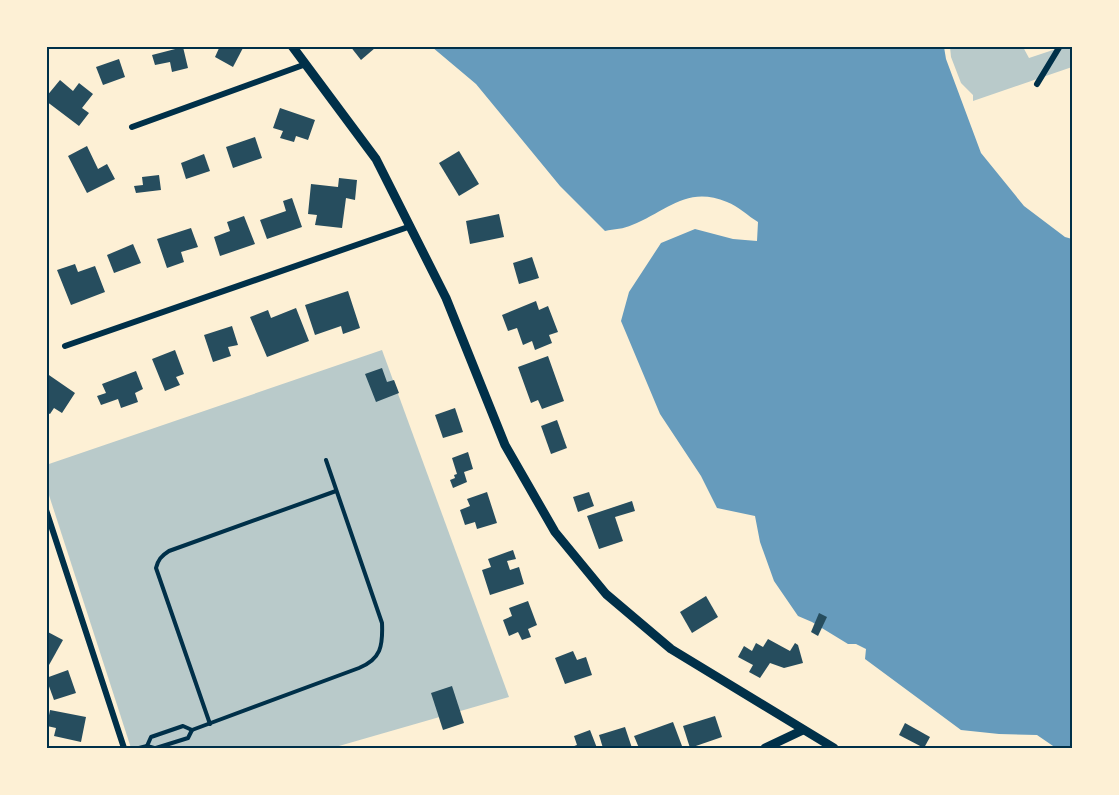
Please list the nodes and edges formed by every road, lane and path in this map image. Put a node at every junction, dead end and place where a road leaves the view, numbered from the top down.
1 (292, 46) edge
2 (1060, 46) edge
3 (306, 64) junction
4 (1037, 84) dead end
5 (132, 127) dead end
6 (411, 226) junction
7 (65, 346) dead end
8 (326, 460) dead end
9 (336, 491) junction
10 (46, 510) edge
11 (210, 724) junction
12 (192, 730) junction
13 (803, 730) junction
14 (147, 746) junction
15 (124, 748) edge
16 (139, 748) edge
17 (155, 748) edge
18 (765, 748) edge
19 (834, 748) edge

1 - 3 street
2 - 4 street
3 - 5 street
3 - 6 street
6 - 7 street
6 - 13 street
8 - 9 lane
9 - 11 lane
9 - 11 lane
10 - 15 street
11 - 12 lane
12 - 14 lane
12 - 17 lane
13 - 18 street
13 - 19 street
14 - 16 lane
14 - 17 lane

